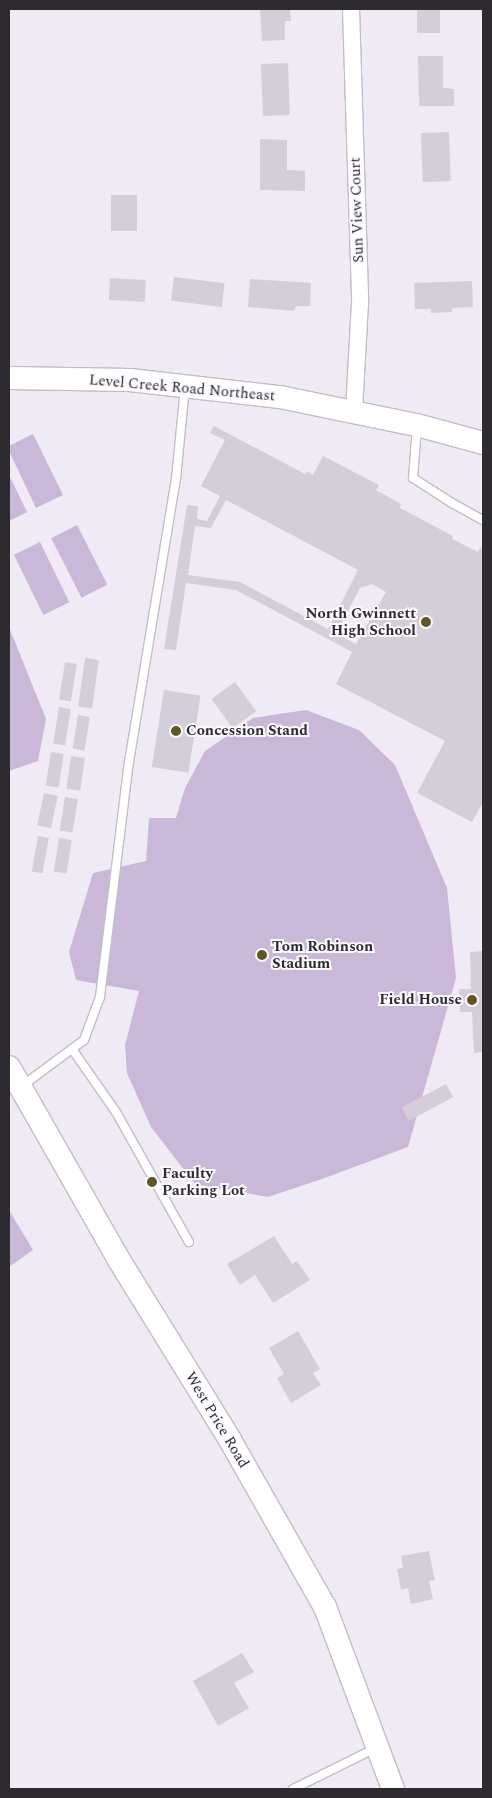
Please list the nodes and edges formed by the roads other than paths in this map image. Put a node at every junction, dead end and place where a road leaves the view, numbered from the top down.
1 (351, 9) edge
2 (9, 378) edge
3 (185, 387) junction
4 (354, 411) junction
5 (417, 424) junction
6 (483, 443) edge
7 (483, 520) edge
8 (72, 1049) junction
9 (9, 1067) edge
10 (20, 1087) junction
11 (189, 1242) dead end
12 (378, 1748) junction
13 (293, 1789) edge
14 (393, 1789) edge

1 - 4 street, Sun View Court
2 - 3 street, Level Creek Road Northeast
3 - 4 street, Level Creek Road Northeast
3 - 8 lane
4 - 5 street, Level Creek Road Northeast
5 - 6 street, Level Creek Road Northeast
5 - 7 lane
8 - 10 lane
8 - 11 lane
9 - 10 street, West Price Road
10 - 12 street, West Price Road
12 - 13 lane
12 - 14 street, West Price Road

